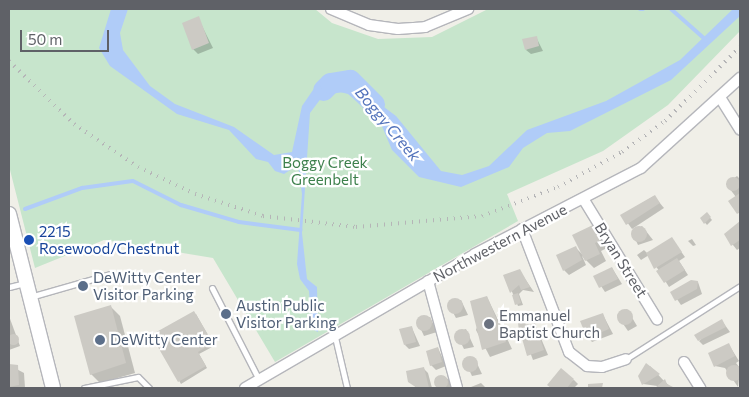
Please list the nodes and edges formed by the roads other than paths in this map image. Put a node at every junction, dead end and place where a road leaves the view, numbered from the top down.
1 (331, 9) edge
2 (468, 9) edge
3 (740, 78) edge
4 (720, 99) junction
5 (740, 130) edge
6 (584, 200) junction
7 (9, 217) edge
8 (522, 229) junction
9 (110, 274) dead end
10 (428, 281) junction
11 (26, 283) junction
12 (740, 286) edge
13 (9, 287) edge
14 (212, 288) dead end
15 (30, 297) junction
16 (657, 319) dead end
17 (334, 337) junction
18 (626, 359) joint
19 (684, 362) dead end
20 (259, 380) junction
21 (52, 388) edge
22 (84, 388) edge
23 (149, 388) edge
24 (245, 388) edge
25 (347, 388) edge
26 (457, 388) edge
27 (700, 388) edge

1 - 2 street
3 - 4 street, Northwestern Avenue
4 - 5 street
4 - 6 street, Northwestern Avenue
6 - 8 street, Northwestern Avenue
6 - 16 street, Bryan Street
7 - 11 street
8 - 10 street, Northwestern Avenue
8 - 18 street
9 - 15 lane
10 - 17 street, Northwestern Avenue
10 - 26 street
11 - 13 lane
11 - 15 street
12 - 18 lane
14 - 20 lane
15 - 21 street
17 - 20 street, Northwestern Avenue
17 - 25 lane
19 - 27 street
20 - 24 street, Northwestern Avenue
22 - 23 lane

